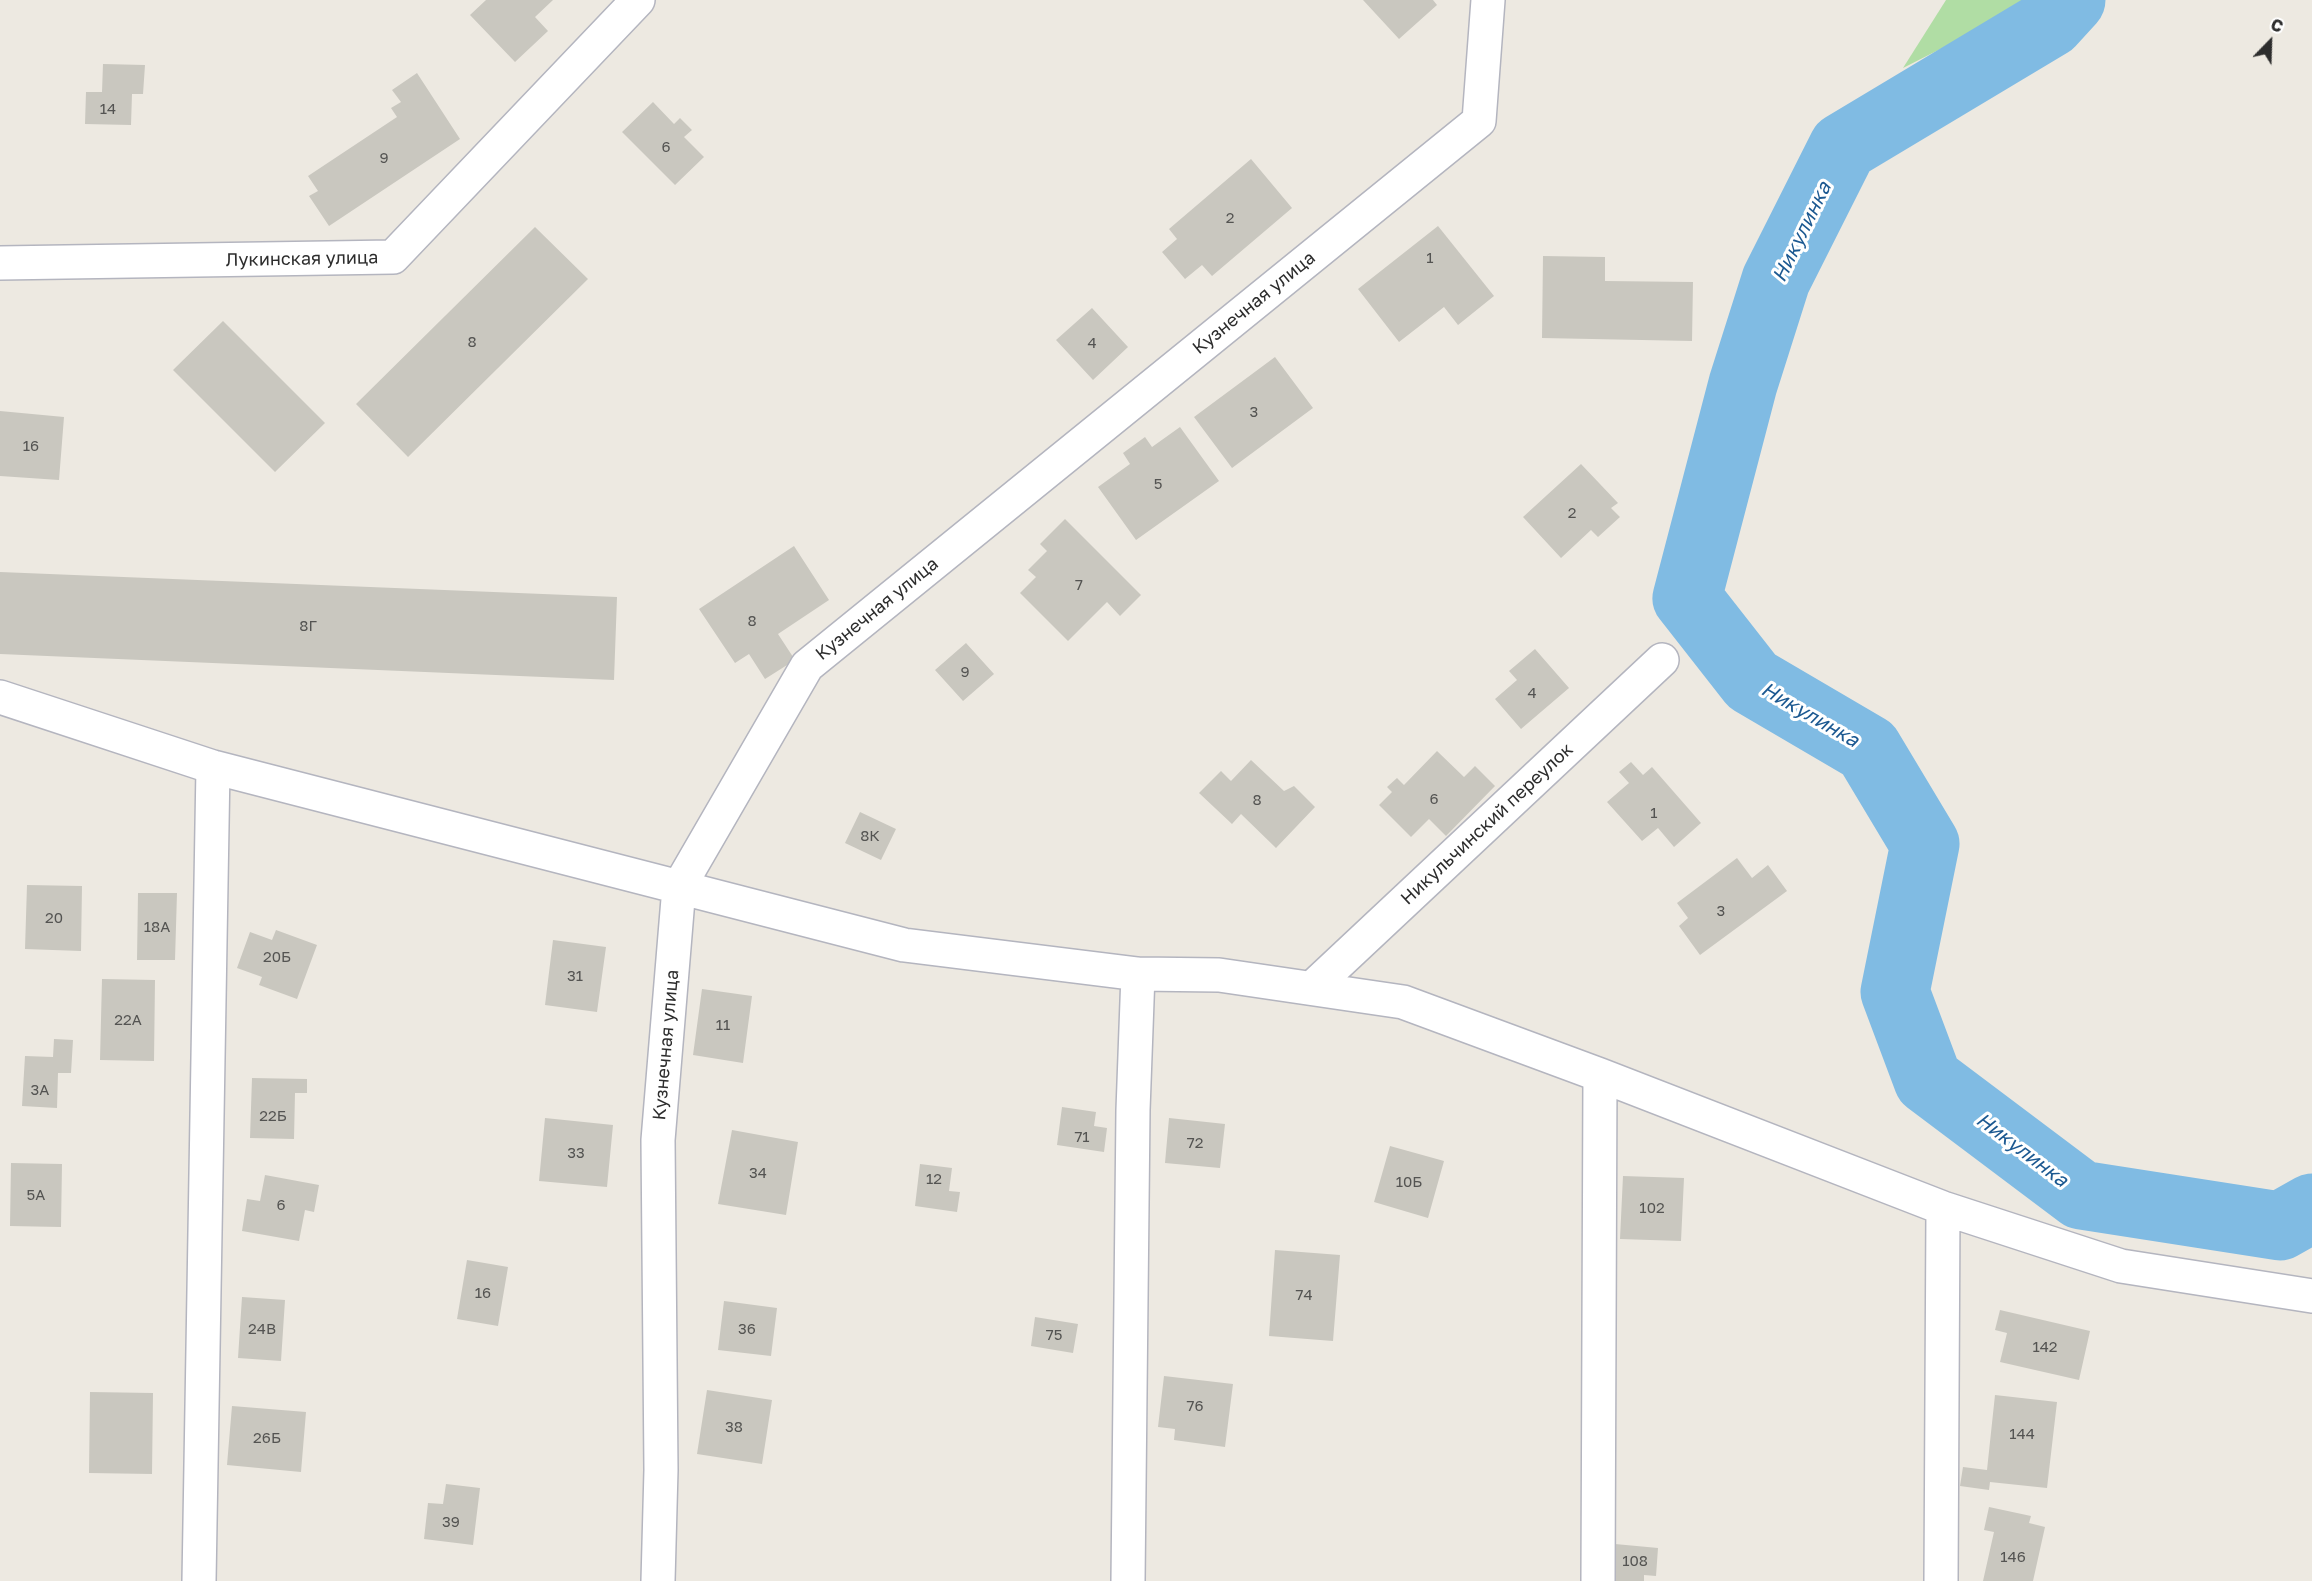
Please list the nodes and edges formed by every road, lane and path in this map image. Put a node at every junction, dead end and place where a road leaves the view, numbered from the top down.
1 (638, 0) edge
2 (1488, 0) edge
3 (0, 263) edge
4 (1662, 660) dead end
5 (0, 697) edge
6 (213, 767) junction
7 (679, 887) junction
8 (1138, 974) junction
9 (1312, 988) junction
10 (1600, 1075) junction
11 (1943, 1208) junction
12 (2312, 1296) edge
13 (199, 1581) edge
14 (658, 1581) edge
15 (1128, 1581) edge
16 (1598, 1581) edge
17 (1941, 1581) edge

1 - 3 street, Лукинская улица
2 - 7 street, Кузнечная улица
4 - 9 street, Никульчинский переулок
5 - 6 street
6 - 7 street
6 - 13 street
7 - 8 street
7 - 14 street, Кузнечная улица
8 - 9 street
8 - 15 street
9 - 10 street
10 - 11 street
10 - 16 street
11 - 12 street
11 - 17 street

